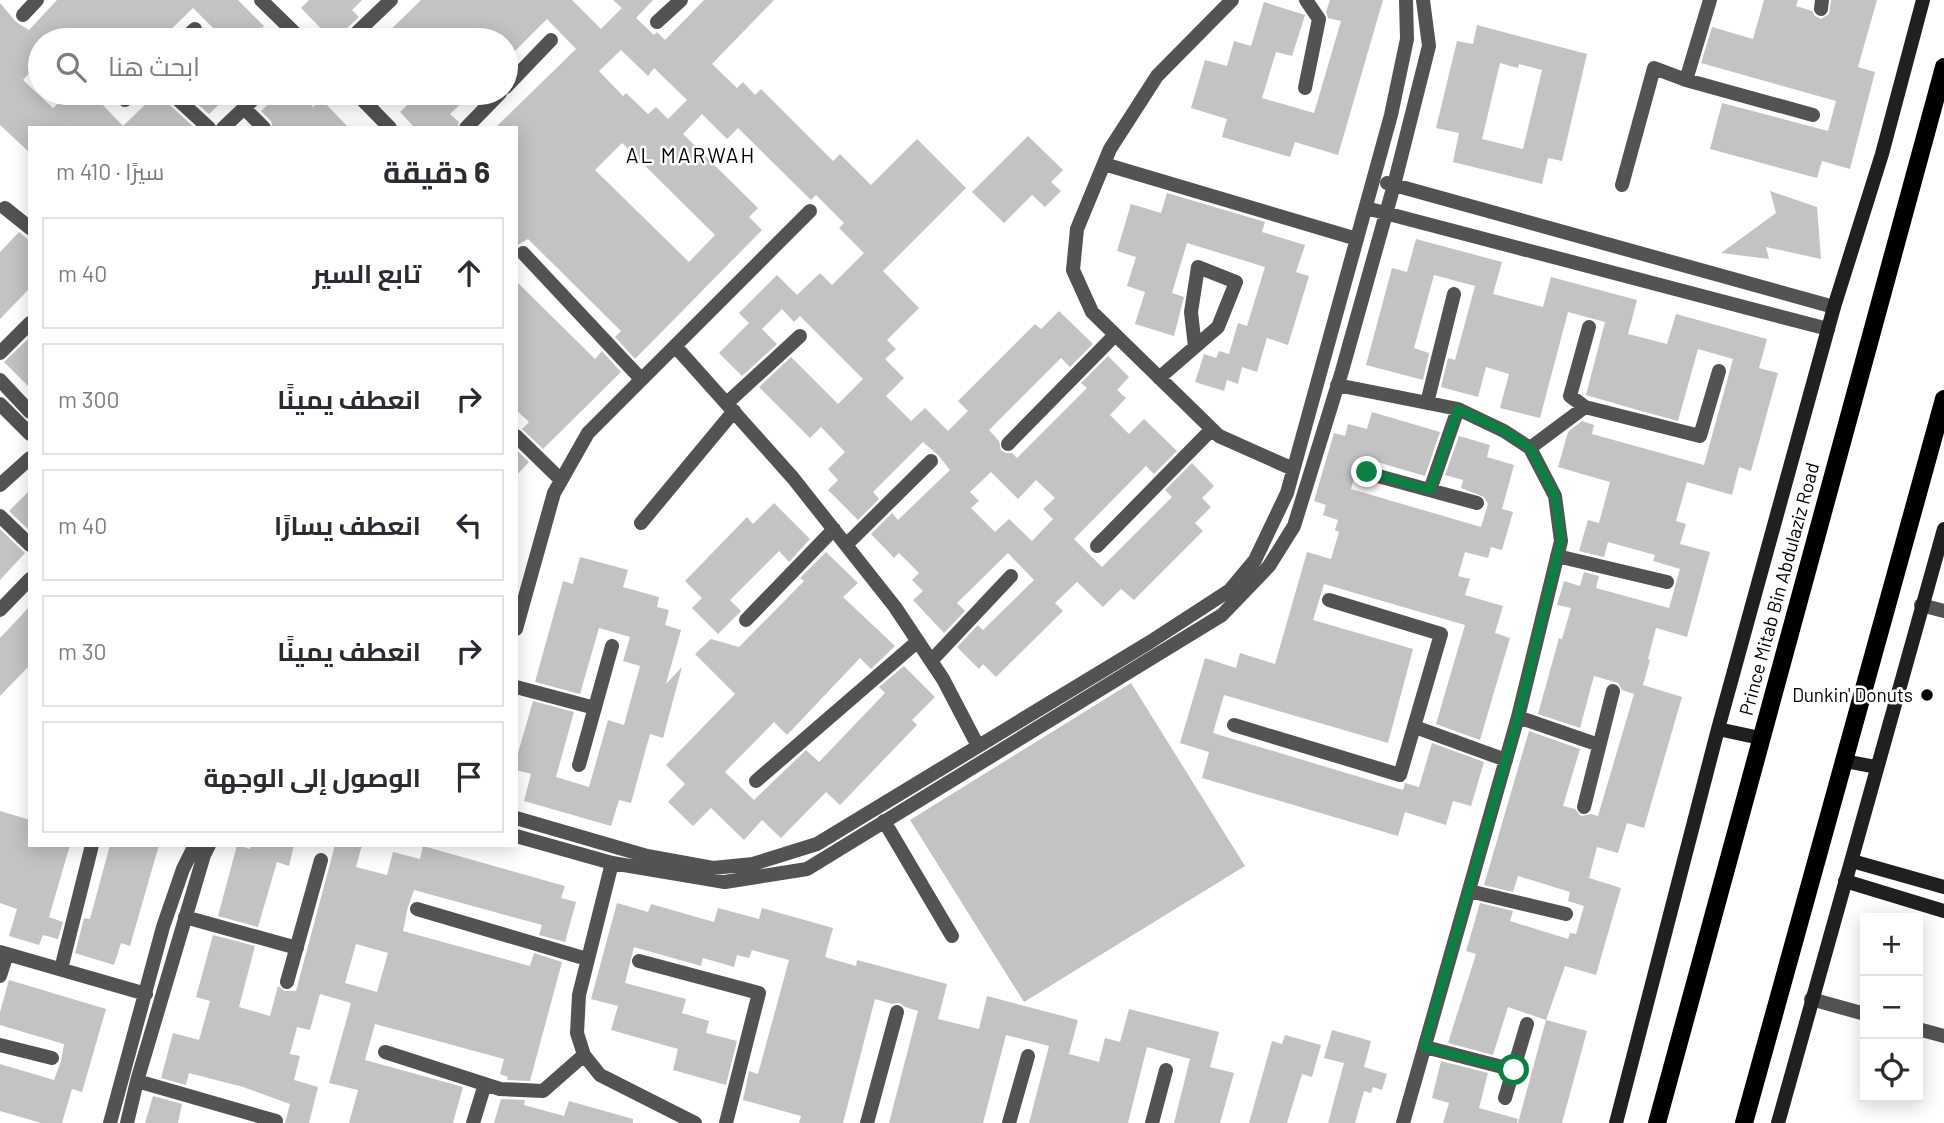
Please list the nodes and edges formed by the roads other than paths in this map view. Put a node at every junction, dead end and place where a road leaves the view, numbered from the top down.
1 (37, 0) edge
2 (261, 0) edge
3 (391, 0) edge
4 (681, 0) edge
5 (1231, 0) edge
6 (1306, 0) edge
7 (1406, 0) edge
8 (1423, 0) edge
9 (1710, 0) edge
10 (1923, 0) edge
11 (23, 15) dead end
12 (657, 22) dead end
13 (290, 28) edge
14 (362, 28) edge
15 (551, 40) dead end
16 (1944, 67) edge
17 (518, 74) edge
18 (1686, 80) junction
19 (1305, 89) dead end
20 (184, 105) edge
21 (247, 105) edge
22 (368, 105) edge
23 (488, 105) edge
24 (244, 108) junction
25 (1813, 115) dead end
26 (207, 126) edge
27 (225, 126) edge
28 (262, 126) edge
29 (388, 126) edge
30 (468, 126) edge
31 (1104, 164) junction
32 (1373, 179) junction
33 (1394, 185) junction
34 (1622, 185) dead end
35 (5, 208) dead end
36 (1366, 208) junction
37 (810, 211) dead end
38 (1385, 213) junction
39 (28, 226) edge
40 (1357, 239) junction
41 (523, 253) dead end
42 (1454, 294) dead end
43 (1834, 307) junction
44 (28, 325) edge
45 (1589, 327) dead end
46 (1828, 329) junction
47 (1115, 335) junction
48 (800, 336) dead end
49 (675, 346) junction
50 (1195, 347) junction
51 (0, 353) edge
52 (1719, 371) dead end
53 (1159, 378) junction
54 (641, 379) junction
55 (0, 380) edge
56 (1337, 385) junction
57 (1944, 399) edge
58 (1427, 403) junction
59 (0, 404) edge
60 (730, 407) junction
61 (1585, 407) junction
62 (1458, 409) junction
63 (28, 410) edge
64 (1212, 429) junction
65 (28, 432) edge
66 (518, 438) edge
67 (1008, 444) dead end
68 (1530, 448) junction
69 (28, 460) edge
70 (931, 461) dead end
71 (1293, 469) junction
72 (1367, 472) dead end
73 (561, 480) junction
74 (0, 485) edge
75 (1430, 490) junction
76 (1477, 503) dead end
77 (0, 516) edge
78 (641, 523) dead end
79 (834, 529) junction
80 (1944, 529) edge
81 (28, 543) edge
82 (846, 545) junction
83 (1097, 546) dead end
84 (1557, 556) junction
85 (1011, 576) dead end
86 (28, 581) edge
87 (1667, 582) dead end
88 (1329, 600) dead end
89 (1921, 606) junction
90 (0, 610) edge
91 (1944, 611) edge
92 (746, 620) dead end
93 (518, 622) edge
94 (918, 641) junction
95 (612, 646) dead end
96 (931, 660) junction
97 (518, 688) edge
98 (1613, 691) dead end
99 (595, 708) junction
100 (1518, 717) junction
101 (1234, 725) dead end
102 (1415, 727) junction
103 (1718, 729) junction
104 (1760, 738) junction
105 (978, 746) junction
106 (1599, 746) junction
107 (1506, 760) junction
108 (1844, 761) junction
109 (579, 765) dead end
110 (1876, 767) junction
111 (757, 781) dead end
112 (1584, 807) dead end
113 (518, 819) edge
114 (884, 821) junction
115 (518, 837) edge
116 (92, 847) edge
117 (194, 847) edge
118 (208, 847) edge
119 (321, 860) dead end
120 (1852, 861) junction
121 (612, 863) junction
122 (1845, 881) junction
123 (1944, 887) edge
124 (1469, 891) junction
125 (416, 909) dead end
126 (1944, 911) edge
127 (1566, 914) dead end
128 (185, 917) junction
129 (952, 936) dead end
130 (296, 948) junction
131 (3, 953) edge
132 (587, 959) junction
133 (639, 961) dead end
134 (61, 969) junction
135 (0, 976) edge
136 (287, 982) dead end
137 (146, 993) junction
138 (1811, 999) junction
139 (897, 1012) dead end
140 (1860, 1013) edge
141 (1527, 1024) dead end
142 (1923, 1030) edge
143 (1944, 1036) edge
144 (0, 1045) edge
145 (1424, 1047) junction
146 (385, 1052) dead end
147 (584, 1055) junction
148 (1028, 1056) dead end
149 (52, 1058) dead end
150 (1166, 1070) dead end
151 (1514, 1070) junction
152 (137, 1081) junction
153 (485, 1084) junction
154 (1505, 1098) dead end
155 (276, 1121) edge
156 (1782, 1122) edge
157 (110, 1123) edge
158 (127, 1123) edge
159 (473, 1123) edge
160 (695, 1123) edge
161 (726, 1123) edge
162 (867, 1123) edge
163 (1009, 1123) edge
164 (1152, 1123) edge
165 (1403, 1123) edge
166 (1616, 1123) edge
167 (1657, 1123) edge
168 (1744, 1123) edge

1 - 11 street
2 - 13 street
3 - 14 street
4 - 12 street
5 - 31 street
6 - 19 street
7 - 32 street
8 - 33 street
9 - 18 street
10 - 43 street
15 - 17 street
16 - 104 main road, Prince Mitab Bin Abdulaziz Road
18 - 25 street
18 - 34 street
20 - 26 street
21 - 24 street
22 - 29 street
23 - 30 street
24 - 27 street
24 - 28 street
31 - 40 street
31 - 47 street
32 - 33 street
32 - 36 street
33 - 38 street
33 - 43 street
35 - 39 street
36 - 38 street
36 - 40 street
37 - 49 street
38 - 46 street
38 - 56 street
40 - 71 street
41 - 54 street
42 - 58 street
43 - 46 street
44 - 51 street
45 - 61 street
46 - 103 street
47 - 53 street
47 - 67 street
48 - 60 street
49 - 54 street
49 - 60 street
50 - 50 street
50 - 53 street
52 - 61 street
53 - 64 street
54 - 73 street
55 - 63 street
56 - 58 street
56 - 114 street
57 - 108 main road
58 - 62 street
59 - 65 street
60 - 78 street
60 - 79 street
61 - 68 street
62 - 68 street
62 - 75 street
64 - 71 street
64 - 83 street
66 - 73 street
68 - 84 street
69 - 74 street
70 - 82 street
71 - 105 street
72 - 75 street
73 - 93 street
75 - 76 street
77 - 81 street
79 - 82 street
79 - 92 street
80 - 89 street
82 - 94 street
84 - 87 street
84 - 100 street
85 - 96 street
86 - 90 street
88 - 102 street
89 - 91 street
89 - 110 street
94 - 96 street
94 - 111 street
95 - 99 street
96 - 105 street
97 - 99 street
98 - 106 street
99 - 109 street
100 - 106 street
100 - 107 street
101 - 102 street
102 - 107 street
103 - 104 street
103 - 166 street
104 - 167 main road, Prince Mitab Bin Abdulaziz Road
105 - 113 street
106 - 112 street
107 - 124 street
108 - 110 street
108 - 168 main road
110 - 120 street
114 - 121 street
114 - 129 street
115 - 121 street
116 - 134 street
117 - 137 street
118 - 128 street
119 - 130 street
120 - 122 street
120 - 123 street
121 - 132 street
122 - 126 street
122 - 138 street
124 - 127 street
124 - 145 street
125 - 132 street
128 - 130 street
128 - 152 street
130 - 136 street
131 - 134 street
131 - 135 street
132 - 147 street
133 - 161 street
134 - 137 street
137 - 157 street
138 - 140 street
138 - 156 street
139 - 162 street
141 - 151 street
142 - 143 street
144 - 149 street
145 - 151 street
145 - 165 street
146 - 153 street
147 - 153 street
147 - 160 street
148 - 163 street
150 - 164 street
151 - 154 street
152 - 155 street
152 - 158 street
153 - 159 street

